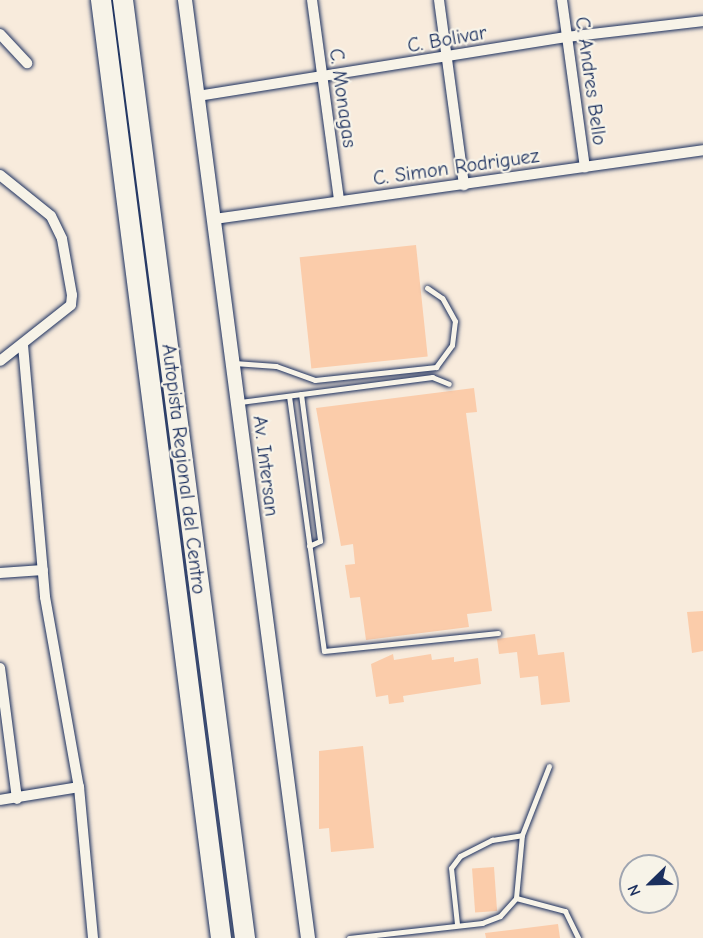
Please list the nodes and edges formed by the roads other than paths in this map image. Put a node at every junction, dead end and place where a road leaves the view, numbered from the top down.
1 (101, 0) edge
2 (123, 0) edge
3 (185, 0) edge
4 (312, 0) edge
5 (439, 0) edge
6 (562, 0) edge
7 (703, 21) edge
8 (0, 34) edge
9 (567, 37) junction
10 (445, 57) junction
11 (27, 63) dead end
12 (322, 78) junction
13 (198, 96) junction
14 (703, 150) edge
15 (585, 167) junction
16 (0, 175) edge
17 (464, 185) junction
18 (339, 201) junction
19 (214, 219) junction
20 (427, 288) dead end
21 (23, 345) junction
22 (0, 361) edge
23 (234, 363) junction
24 (449, 384) dead end
25 (301, 394) junction
26 (289, 396) junction
27 (238, 402) junction
28 (309, 546) junction
29 (43, 570) junction
30 (0, 573) edge
31 (498, 633) dead end
32 (0, 668) edge
33 (549, 766) dead end
34 (79, 787) junction
35 (17, 799) junction
36 (0, 800) edge
37 (522, 835) junction
38 (516, 898) junction
39 (457, 924) junction
40 (93, 938) edge
41 (220, 938) edge
42 (245, 938) edge
43 (308, 938) edge
44 (349, 938) edge
45 (578, 938) edge

1 - 41 highway, Autopista Regional del Centro
2 - 42 highway, Autopista Regional del Centro
3 - 13 street, Av. Intersan
4 - 12 street, C. Monagas
5 - 10 street
6 - 9 street, C. Andres Bello
7 - 9 street, C. Bolivar
8 - 11 street
9 - 10 street, C. Bolivar
9 - 15 street, C. Andres Bello
10 - 12 street, C. Bolivar
10 - 17 street
12 - 13 street, C. Bolivar
12 - 18 street, C. Monagas
13 - 19 street, Av. Intersan
14 - 15 street, C. Simon Rodriguez
15 - 17 street, C. Simon Rodriguez
16 - 21 street
17 - 18 street, C. Simon Rodriguez
18 - 19 street, C. Simon Rodriguez
19 - 23 street, Av. Intersan
20 - 23 lane
21 - 22 street
21 - 29 street
23 - 27 street, Av. Intersan
24 - 25 lane
25 - 26 lane
25 - 28 lane
26 - 27 lane
26 - 28 lane
27 - 43 street, Av. Intersan
28 - 31 lane
29 - 30 street
29 - 34 street
32 - 35 street
33 - 37 lane
34 - 35 street
34 - 40 street
35 - 36 street
37 - 38 lane
37 - 39 lane
38 - 39 lane
38 - 45 lane
39 - 44 lane

